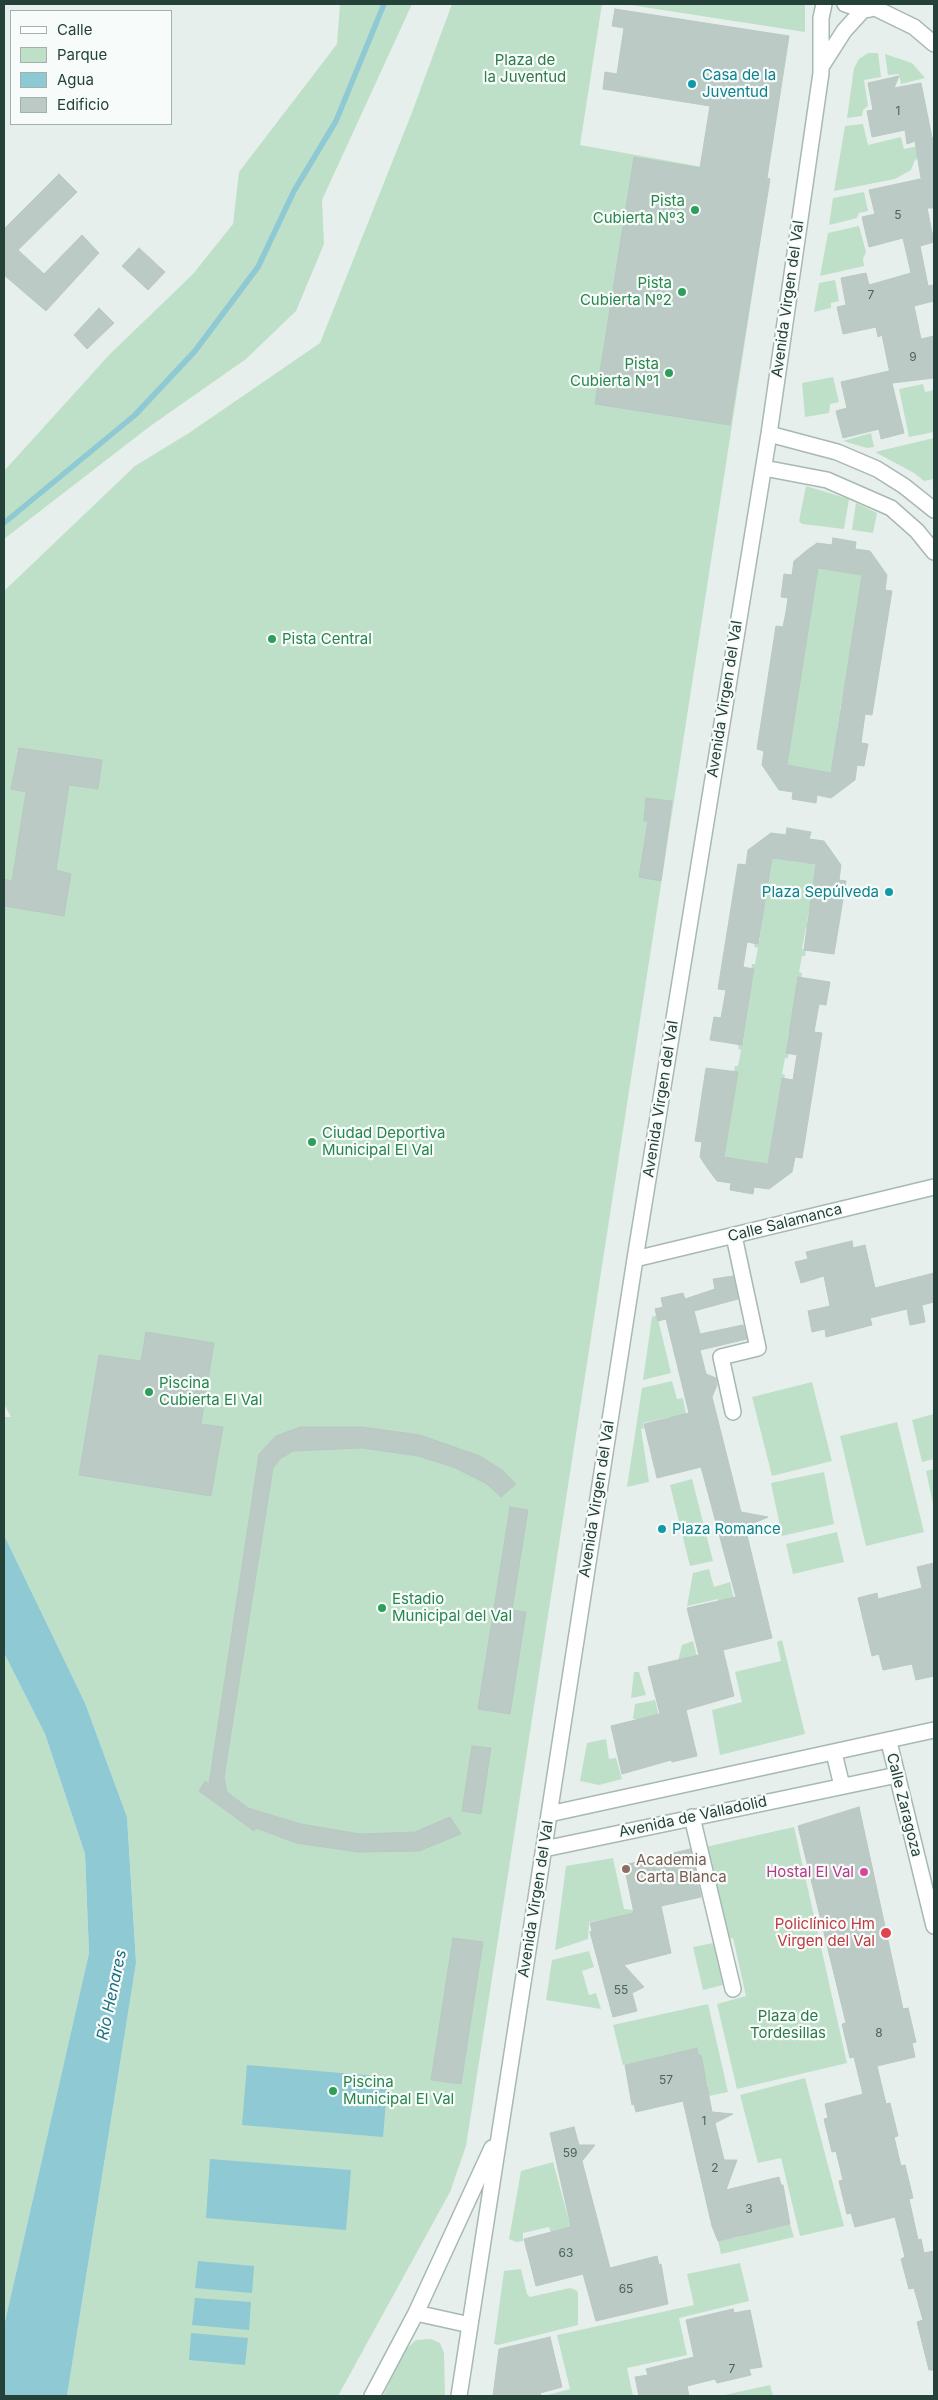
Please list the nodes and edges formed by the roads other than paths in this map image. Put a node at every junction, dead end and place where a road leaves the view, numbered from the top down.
1 (824, 4) edge
2 (846, 4) edge
3 (876, 8) edge
4 (934, 44) edge
5 (821, 67) junction
6 (769, 434) junction
7 (764, 468) junction
8 (934, 510) edge
9 (934, 552) edge
10 (934, 1188) edge
11 (734, 1236) junction
12 (635, 1259) junction
13 (734, 1412) dead end
14 (934, 1730) edge
15 (889, 1742) junction
16 (834, 1753) junction
17 (897, 1775) junction
18 (842, 1786) junction
19 (549, 1814) junction
20 (692, 1817) junction
21 (544, 1848) junction
22 (934, 1926) edge
23 (733, 1990) dead end
24 (500, 2132) junction
25 (416, 2313) junction
26 (470, 2325) junction
27 (372, 2396) edge
28 (459, 2396) edge

1 - 5 street, Avenida Virgen del Val
2 - 3 street
3 - 4 street
3 - 5 street, Avenida Virgen del Val
5 - 6 street, Avenida Virgen del Val
6 - 7 street, Avenida Virgen del Val
6 - 8 street
7 - 9 street
7 - 12 street, Avenida Virgen del Val
10 - 11 street, Calle Salamanca
11 - 12 street, Calle Salamanca
11 - 13 street
12 - 19 street, Avenida Virgen del Val
14 - 15 street
15 - 16 street
15 - 17 street, Calle Zaragoza
16 - 18 street
16 - 19 street
17 - 18 street, Avenida de Valladolid
17 - 22 street, Calle Zaragoza
18 - 20 street, Avenida de Valladolid
19 - 21 street, Avenida Virgen del Val
20 - 21 street, Avenida de Valladolid
20 - 23 street
21 - 24 street, Avenida Virgen del Val
24 - 25 street, Avenida Virgen del Val
24 - 26 street, Avenida Virgen del Val
25 - 26 street
25 - 27 street, Avenida Virgen del Val
26 - 28 street, Avenida Virgen del Val

